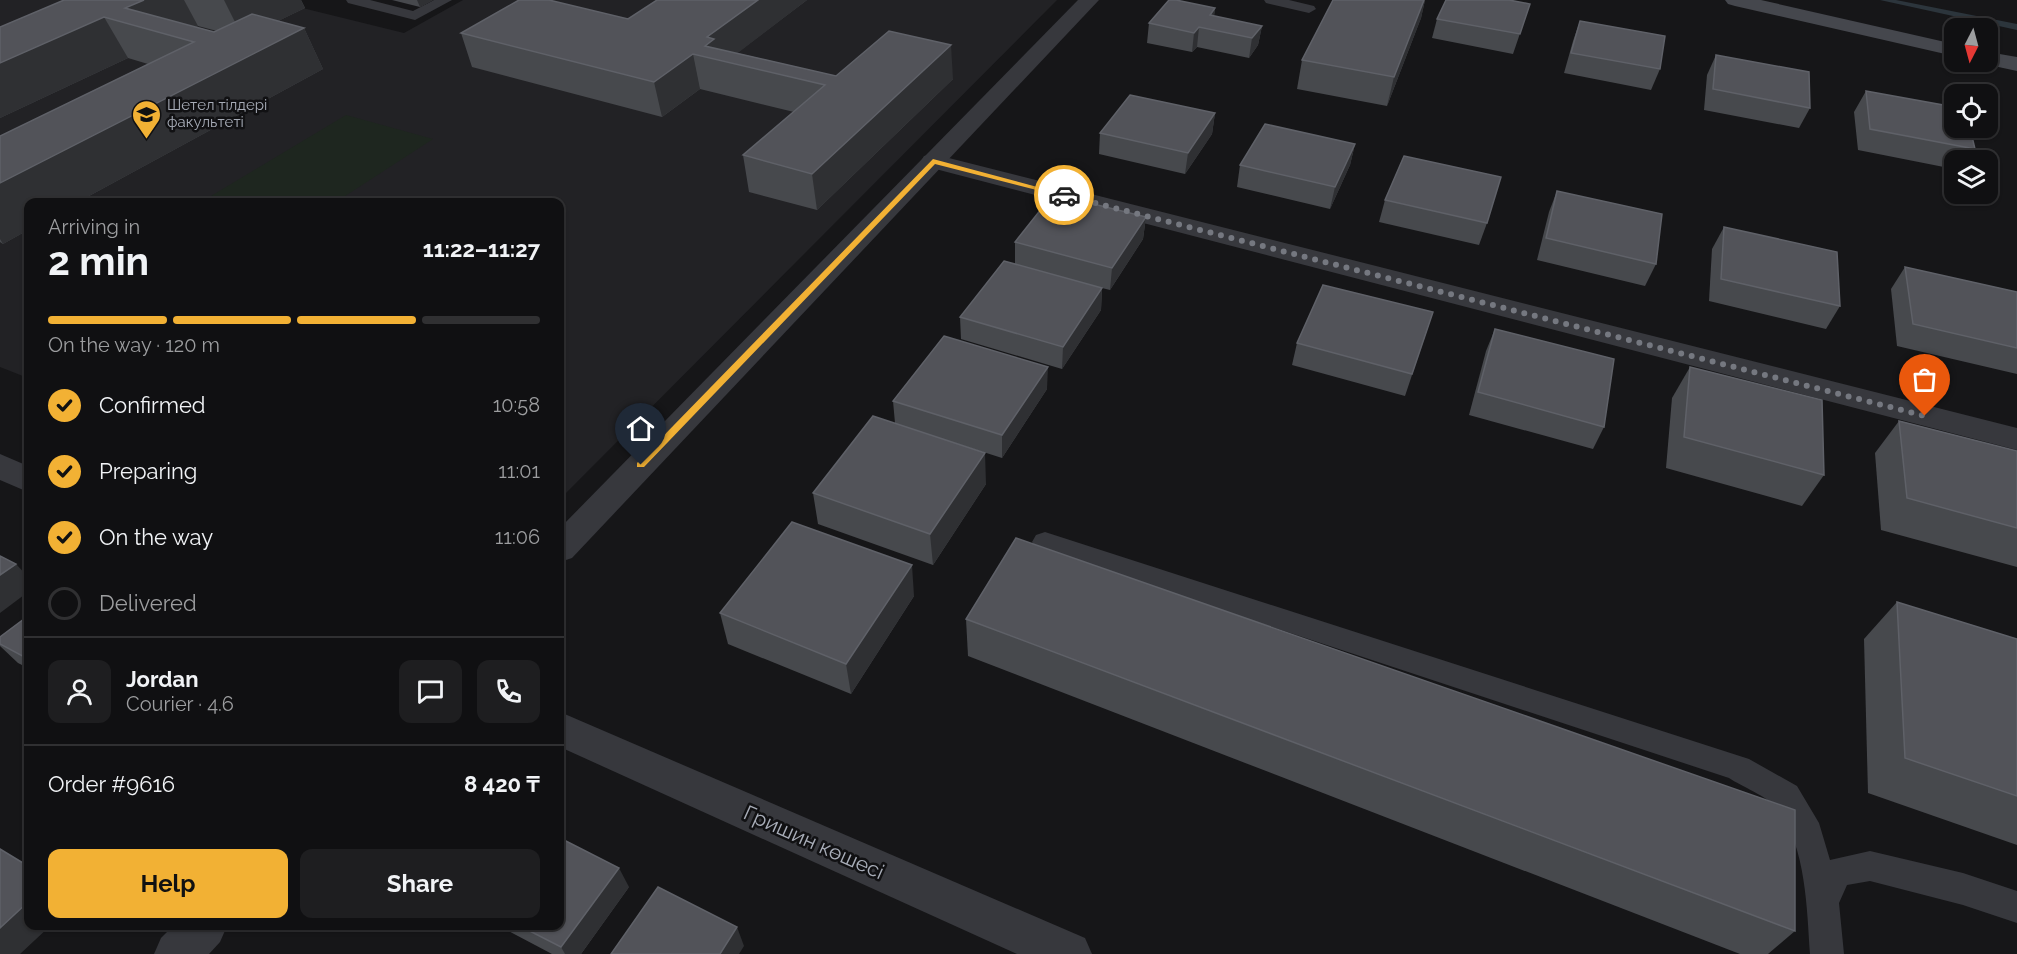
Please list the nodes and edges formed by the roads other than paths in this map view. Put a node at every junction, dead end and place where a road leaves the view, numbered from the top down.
1 (352, 0) edge
2 (446, 0) edge
3 (1089, 0) edge
4 (1271, 0) edge
5 (1735, 0) edge
6 (1309, 9) dead end
7 (1944, 48) edge
8 (1998, 60) edge
9 (2017, 64) edge
10 (933, 161) junction
11 (2017, 439) edge
12 (0, 466) edge
13 (24, 478) edge
14 (1045, 542) dead end
15 (564, 545) edge
16 (564, 731) edge
17 (1823, 902) junction
18 (2017, 907) edge
19 (200, 930) edge
20 (177, 954) edge
21 (1069, 954) edge
22 (1827, 954) edge

1 - 2 lane
3 - 10 street
4 - 6 lane
5 - 7 main road
8 - 9 main road
10 - 11 street
10 - 15 street
12 - 13 street
14 - 17 lane
16 - 21 street, Гришин көшесі
17 - 18 lane
17 - 22 lane
19 - 20 street

